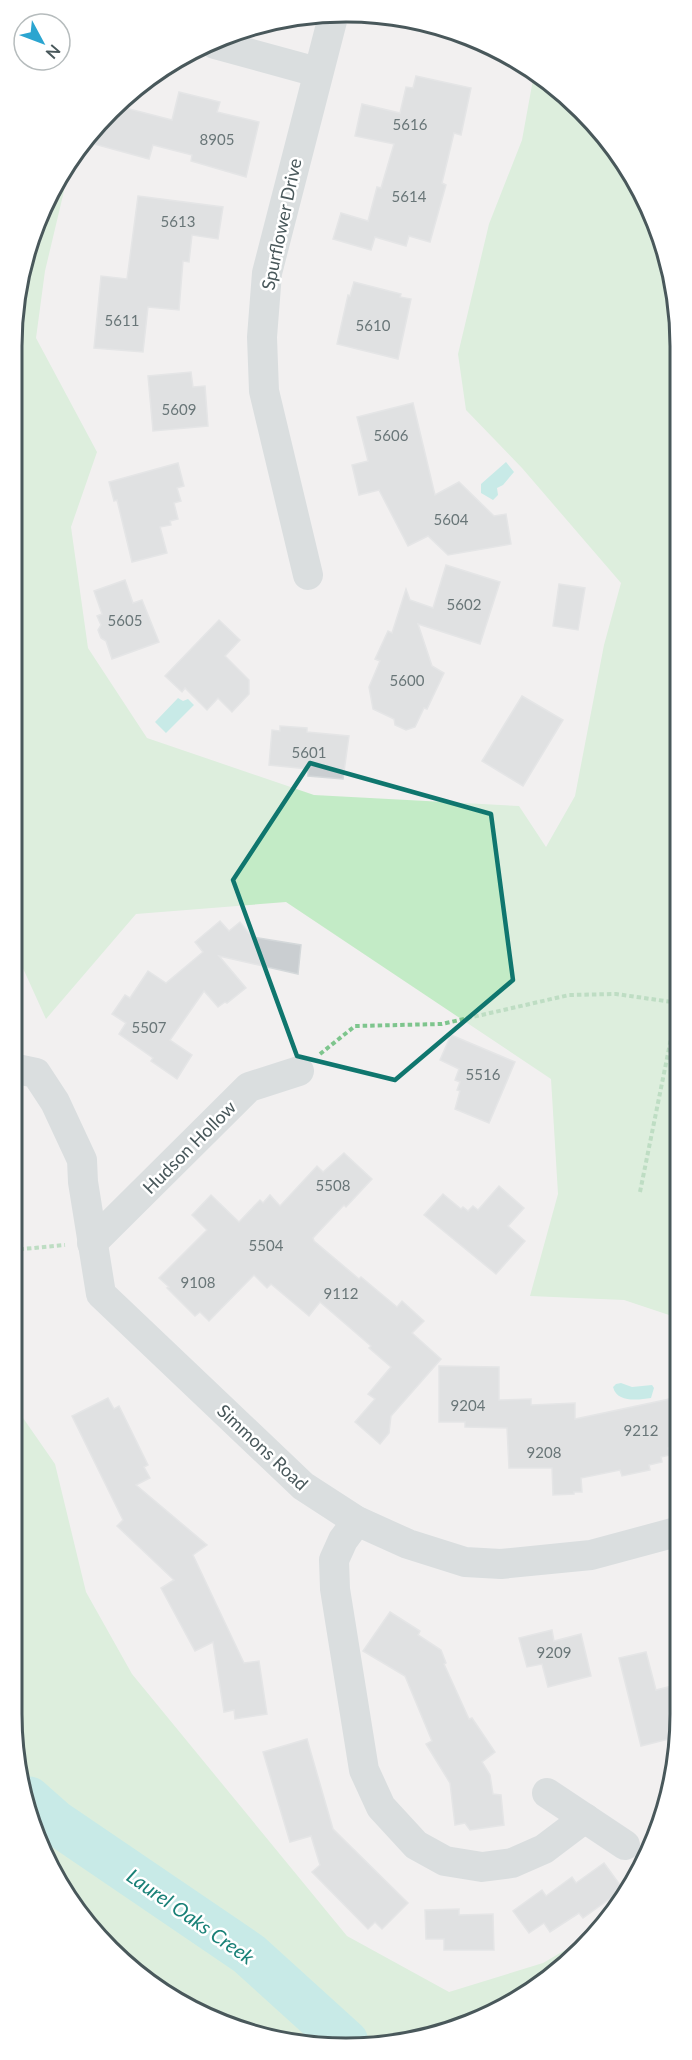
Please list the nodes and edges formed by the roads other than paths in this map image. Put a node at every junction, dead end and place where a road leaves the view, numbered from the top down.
1 (331, 23) edge
2 (224, 46) edge
3 (317, 72) junction
4 (308, 575) dead end
5 (22, 1069) edge
6 (299, 1071) road end
7 (92, 1243) junction
8 (357, 1521) junction
9 (670, 1534) edge
10 (547, 1793) dead end
11 (585, 1818) junction
12 (625, 1845) dead end

1 - 3 street, Spurflower Drive
2 - 3 street
3 - 4 street, Spurflower Drive
5 - 7 street, Simmons Road
6 - 7 street, Hudson Hollow
7 - 8 street, Simmons Road
8 - 9 street, Simmons Road
8 - 11 street
10 - 11 street
11 - 12 street

